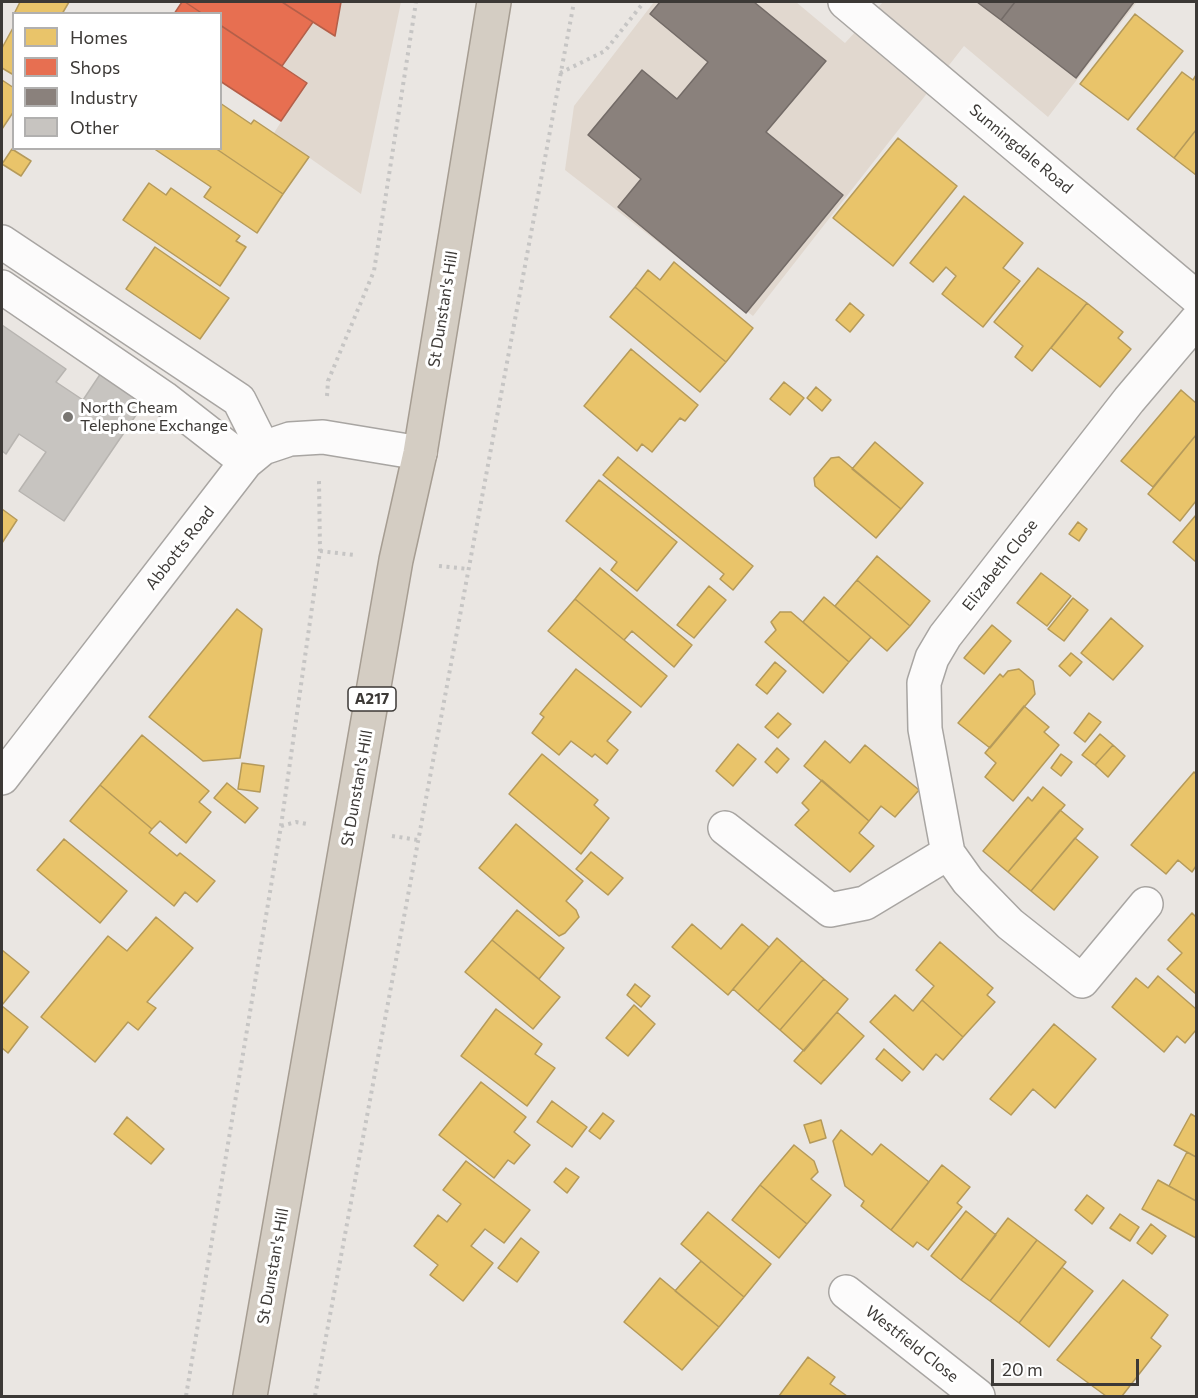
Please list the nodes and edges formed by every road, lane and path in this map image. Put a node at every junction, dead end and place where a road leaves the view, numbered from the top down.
1 (416, 2) edge
2 (494, 2) edge
3 (574, 2) edge
4 (644, 2) edge
5 (845, 2) edge
6 (560, 73) junction
7 (2, 242) edge
8 (2, 287) edge
9 (1197, 297) edge
10 (1197, 321) edge
11 (328, 381) dead end
12 (420, 453) junction
13 (255, 455) junction
14 (319, 488) dead end
15 (2, 778) edge
16 (724, 828) dead end
17 (948, 853) junction
18 (1146, 904) dead end
19 (846, 1292) dead end
20 (186, 1396) edge
21 (250, 1396) edge
22 (315, 1396) edge
23 (978, 1396) edge

1 - 11 path
2 - 12 highway, St Dunstan's Hill / A217
3 - 6 path
4 - 6 path
5 - 9 street, Sunningdale Road
6 - 22 path
7 - 13 street
8 - 13 street
10 - 17 street, Elizabeth Close
12 - 13 street
12 - 21 highway, St Dunstan's Hill / A217
13 - 15 street, Abbotts Road
14 - 20 path
16 - 17 street
17 - 18 street, Elizabeth Close
19 - 23 street, Westfield Close

